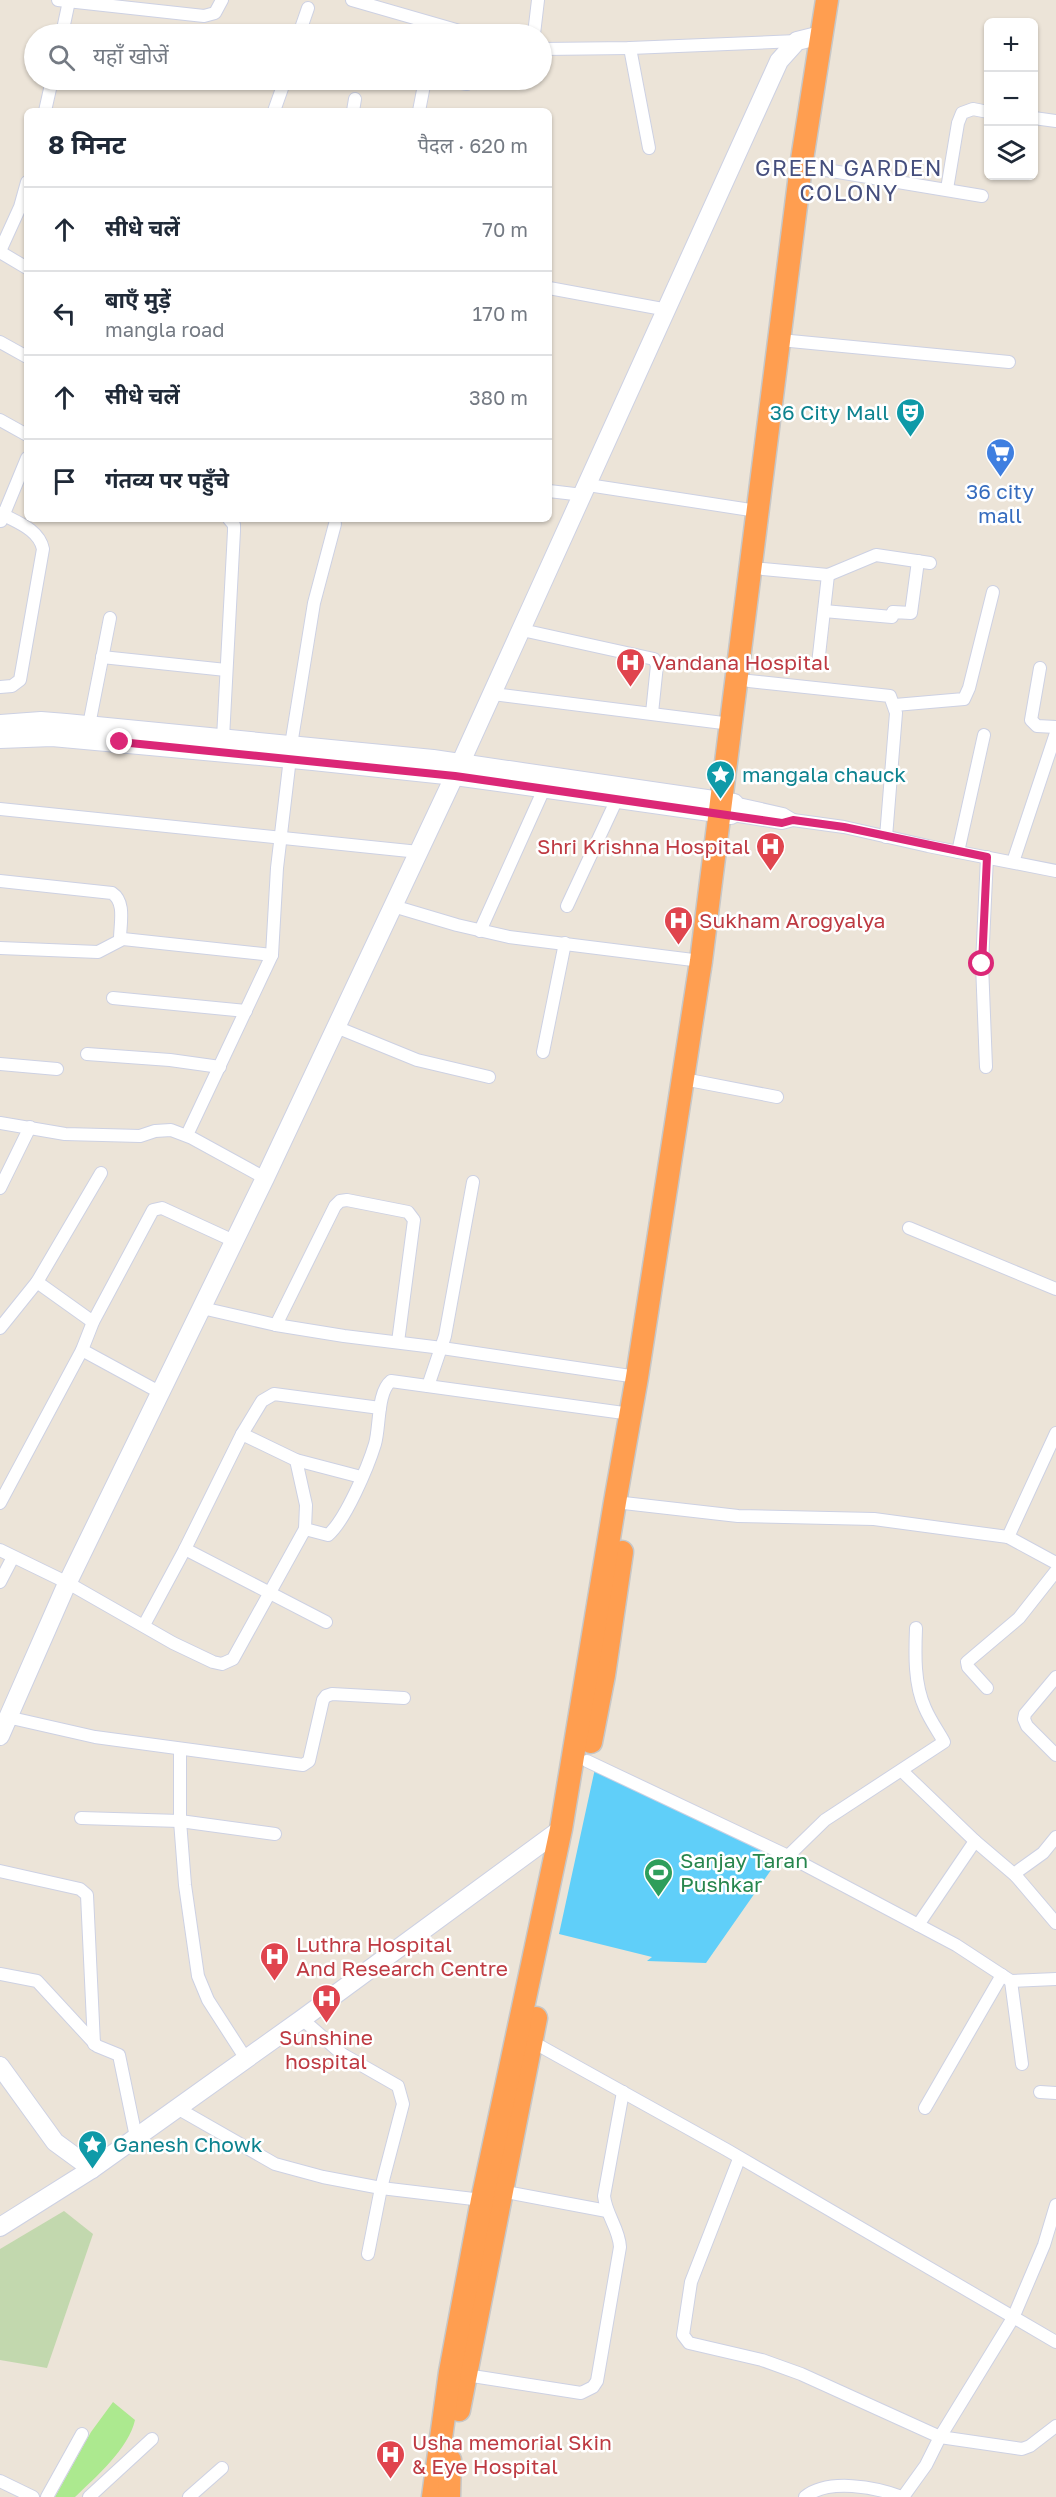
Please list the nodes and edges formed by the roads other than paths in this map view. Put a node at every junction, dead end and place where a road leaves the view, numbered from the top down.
1 (222, 0) edge
2 (352, 0) edge
3 (538, 0) edge
4 (827, 0) edge
5 (840, 0) edge
6 (64, 1) edge
7 (308, 8) dead end
8 (63, 24) edge
9 (302, 24) edge
10 (435, 24) edge
11 (535, 24) edge
12 (821, 35) junction
13 (797, 41) junction
14 (630, 48) junction
15 (552, 49) edge
16 (50, 90) edge
17 (281, 90) edge
18 (423, 90) edge
19 (46, 108) edge
20 (275, 108) edge
21 (420, 108) edge
22 (984, 111) edge
23 (1038, 119) edge
24 (1056, 121) edge
25 (649, 148) dead end
26 (814, 168) junction
27 (946, 189) junction
28 (24, 193) edge
29 (982, 196) dead end
30 (0, 252) edge
31 (24, 266) edge
32 (552, 289) edge
33 (668, 310) junction
34 (785, 340) junction
35 (0, 342) edge
36 (24, 355) edge
37 (1009, 362) dead end
38 (0, 420) edge
39 (24, 433) edge
40 (24, 465) edge
41 (586, 490) junction
42 (552, 491) edge
43 (757, 511) junction
44 (1, 517) edge
45 (231, 522) edge
46 (335, 524) dead end
47 (759, 561) junction
48 (918, 561) junction
49 (930, 563) dead end
50 (828, 575) junction
51 (993, 592) dead end
52 (824, 611) junction
53 (110, 618) dead end
54 (522, 630) junction
55 (102, 657) junction
56 (818, 664) dead end
57 (1040, 668) dead end
58 (226, 670) junction
59 (749, 681) junction
60 (0, 687) edge
61 (493, 694) junction
62 (895, 705) junction
63 (652, 713) junction
64 (0, 724) edge
65 (731, 724) junction
66 (88, 725) junction
67 (1056, 727) edge
68 (1056, 733) edge
69 (984, 735) dead end
70 (223, 738) junction
71 (0, 739) edge
72 (290, 752) junction
73 (458, 769) junction
74 (544, 789) junction
75 (617, 799) junction
76 (727, 808) junction
77 (0, 809) edge
78 (886, 837) junction
79 (281, 838) junction
80 (419, 852) junction
81 (958, 852) junction
82 (987, 857) junction
83 (1013, 862) junction
84 (1056, 870) edge
85 (0, 881) edge
86 (393, 906) junction
87 (567, 906) dead end
88 (480, 931) junction
89 (120, 939) junction
90 (565, 943) junction
91 (0, 948) edge
92 (272, 955) junction
93 (701, 961) junction
94 (113, 998) dead end
95 (246, 1011) junction
96 (336, 1027) junction
97 (543, 1052) dead end
98 (87, 1054) dead end
99 (0, 1064) edge
100 (220, 1067) junction
101 (986, 1067) dead end
102 (57, 1069) dead end
103 (489, 1077) dead end
104 (694, 1081) junction
105 (777, 1097) dead end
106 (0, 1123) edge
107 (30, 1127) junction
108 (187, 1136) junction
109 (675, 1169) junction
110 (101, 1173) dead end
111 (265, 1178) junction
112 (473, 1182) dead end
113 (0, 1188) edge
114 (909, 1228) dead end
115 (234, 1241) junction
116 (37, 1282) junction
117 (1056, 1288) edge
118 (202, 1308) junction
119 (93, 1322) junction
120 (276, 1325) junction
121 (0, 1328) edge
122 (398, 1342) junction
123 (442, 1348) junction
124 (82, 1350) junction
125 (637, 1377) junction
126 (428, 1386) junction
127 (161, 1392) junction
128 (380, 1408) junction
129 (631, 1414) junction
130 (1056, 1433) edge
131 (242, 1434) junction
132 (296, 1460) junction
133 (0, 1473) edge
134 (361, 1477) junction
135 (12, 1480) junction
136 (0, 1503) edge
137 (622, 1503) junction
138 (305, 1529) junction
139 (1008, 1537) junction
140 (185, 1549) junction
141 (0, 1550) edge
142 (12, 1557) junction
143 (1056, 1563) edge
144 (1056, 1571) edge
145 (0, 1582) edge
146 (68, 1583) junction
147 (269, 1593) junction
148 (326, 1622) dead end
149 (144, 1625) junction
150 (916, 1628) dead end
151 (1056, 1677) edge
152 (987, 1688) dead end
153 (404, 1698) dead end
154 (7, 1717) junction
155 (0, 1736) edge
156 (180, 1749) junction
157 (1056, 1755) edge
158 (587, 1761) junction
159 (902, 1771) junction
160 (81, 1818) dead end
161 (180, 1821) junction
162 (561, 1829) junction
163 (275, 1834) dead end
164 (1056, 1837) edge
165 (975, 1841) junction
166 (788, 1856) junction
167 (0, 1871) edge
168 (1016, 1876) junction
169 (1056, 1923) edge
170 (918, 1925) junction
171 (0, 1974) edge
172 (1006, 1978) junction
173 (1056, 1979) edge
174 (302, 2019) junction
175 (531, 2041) junction
176 (94, 2043) junction
177 (246, 2059) junction
178 (1022, 2064) dead end
179 (0, 2066) edge
180 (622, 2092) junction
181 (1040, 2092) dead end
182 (1056, 2093) edge
183 (177, 2108) junction
184 (926, 2108) dead end
185 (136, 2137) junction
186 (739, 2159) junction
187 (92, 2169) junction
188 (381, 2188) junction
189 (492, 2195) junction
190 (1056, 2205) edge
191 (608, 2211) junction
192 (0, 2227) edge
193 (368, 2254) dead end
194 (1013, 2318) junction
195 (1056, 2342) edge
196 (466, 2375) junction
197 (1056, 2426) edge
198 (82, 2434) dead end
199 (940, 2437) junction
200 (152, 2439) dead end
201 (222, 2468) dead end
202 (0, 2481) edge
203 (441, 2495) edge
204 (33, 2497) edge
205 (47, 2497) edge
206 (90, 2497) edge
207 (189, 2497) edge
208 (806, 2497) edge
209 (903, 2497) edge

1 - 6 street
2 - 10 street
3 - 11 street
4 - 12 highway
5 - 26 highway
6 - 8 street
7 - 9 street
12 - 13 street
12 - 34 highway
13 - 14 street
13 - 33 street
14 - 15 street
14 - 25 street
16 - 19 street
17 - 20 street
18 - 21 street
22 - 27 street
23 - 24 street
26 - 27 street
26 - 34 highway
27 - 29 street
28 - 30 street
30 - 31 street
32 - 33 street
33 - 41 street
34 - 37 street
34 - 43 highway
34 - 47 highway
35 - 36 street
38 - 39 street
40 - 44 street
41 - 42 street
41 - 43 street
41 - 54 street
43 - 47 highway
44 - 60 street
45 - 58 street
46 - 72 street
47 - 50 street
47 - 59 highway
47 - 65 highway
48 - 49 street
48 - 50 street
48 - 52 street
50 - 52 street
51 - 62 street
52 - 56 street
53 - 55 street
54 - 61 street
54 - 63 street
55 - 58 street
55 - 66 street
57 - 67 street
58 - 70 street
59 - 62 street
59 - 76 highway
61 - 63 street
61 - 73 street
62 - 78 street
63 - 65 street
64 - 66 street
65 - 76 highway
66 - 70 street
68 - 83 street
69 - 81 street
70 - 72 street
71 - 72 street
72 - 73 street
72 - 79 street
73 - 74 street
73 - 76 street
73 - 80 street
74 - 75 street
74 - 88 street
75 - 76 street
75 - 87 street
76 - 78 street
76 - 93 highway
76 - 104 highway
77 - 79 street
78 - 81 street
79 - 80 street
79 - 92 street
80 - 86 street
81 - 82 street
82 - 83 street
82 - 101 street
83 - 84 street
85 - 89 street
86 - 88 street
86 - 96 street
88 - 90 street
89 - 91 street
89 - 92 street
90 - 93 street
90 - 97 street
92 - 95 street
93 - 109 highway
94 - 95 street
95 - 100 street
96 - 103 street
96 - 111 street
98 - 100 street
99 - 102 street
100 - 108 street
104 - 105 street
104 - 109 highway
106 - 107 street
107 - 108 street
107 - 113 street
108 - 111 street
109 - 125 highway
109 - 137 highway
110 - 116 street
111 - 115 street
112 - 123 street
114 - 117 street
115 - 118 street
115 - 119 street
116 - 119 street
116 - 121 street
118 - 120 street
118 - 127 street
119 - 124 street
120 - 122 street
120 - 122 street
122 - 123 street
123 - 125 street
123 - 126 street
124 - 127 street
124 - 135 street
125 - 129 highway
126 - 128 street
126 - 129 street
127 - 146 street
128 - 131 street
128 - 134 street
129 - 137 highway
130 - 139 street
131 - 132 street
131 - 140 street
132 - 134 street
132 - 138 street
133 - 135 street
134 - 138 street
135 - 136 street
137 - 139 street
137 - 158 highway
137 - 162 highway
138 - 147 street
139 - 143 street
140 - 147 street
140 - 149 street
141 - 142 street
142 - 145 street
142 - 146 street
144 - 152 street
146 - 149 street
146 - 154 street
147 - 148 street
147 - 149 street
150 - 159 street
151 - 157 street
153 - 156 street
154 - 155 street
154 - 156 street
156 - 161 street
158 - 166 street
158 - 175 highway
159 - 165 street
159 - 166 street
160 - 161 street
161 - 163 street
161 - 177 street
162 - 174 street
162 - 189 highway
164 - 168 street
165 - 168 street
165 - 170 street
166 - 170 street
167 - 176 street
168 - 169 street
170 - 172 street
171 - 176 street
172 - 173 street
172 - 178 street
172 - 184 street
174 - 177 street
174 - 188 street
175 - 180 street
175 - 189 highway
176 - 185 street
177 - 183 street
179 - 187 street
180 - 186 street
180 - 191 street
181 - 182 street
183 - 185 street
183 - 188 street
185 - 187 street
186 - 194 street
186 - 199 street
187 - 192 street
188 - 189 street
188 - 193 street
189 - 191 street
189 - 196 highway
189 - 203 highway
190 - 194 street
191 - 196 street
194 - 195 street
194 - 199 street
196 - 203 highway
197 - 199 street
198 - 205 street
199 - 209 street
200 - 206 street
201 - 207 street
202 - 204 street
208 - 209 street

